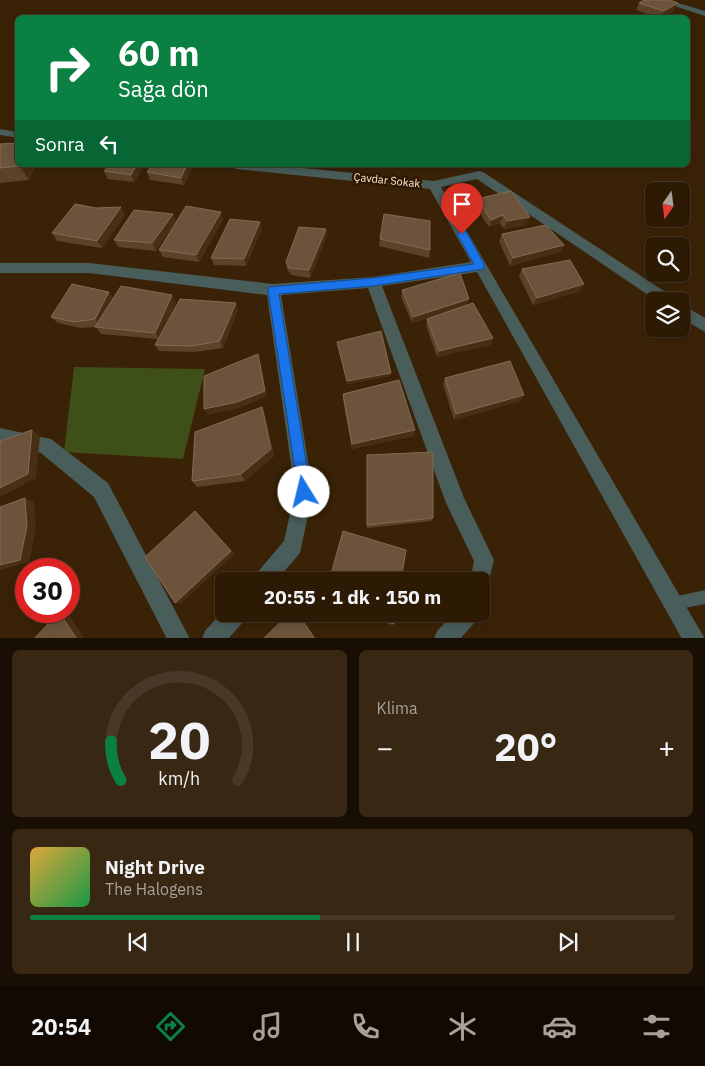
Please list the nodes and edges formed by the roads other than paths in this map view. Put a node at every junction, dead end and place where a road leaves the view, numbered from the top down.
1 (660, 0) edge
2 (705, 14) edge
3 (0, 132) edge
4 (15, 134) edge
5 (256, 167) edge
6 (434, 185) junction
7 (481, 266) junction
8 (0, 268) edge
9 (373, 282) junction
10 (273, 290) junction
11 (654, 292) edge
12 (690, 316) edge
13 (705, 326) edge
14 (0, 436) edge
15 (271, 572) edge
16 (482, 572) edge
17 (705, 597) edge
18 (674, 603) junction
19 (228, 622) edge
20 (460, 622) edge
21 (179, 638) edge
22 (213, 638) edge
23 (445, 638) edge
24 (694, 638) edge

1 - 2 street
3 - 4 street
5 - 6 street, Çavdar Sokak
6 - 7 street
6 - 11 street, Çavdar Sokak
7 - 9 street
7 - 18 street
8 - 10 street
9 - 10 street
9 - 16 street
10 - 15 street
12 - 13 street
14 - 21 street
17 - 18 lane
18 - 24 street
19 - 22 street
20 - 23 street

